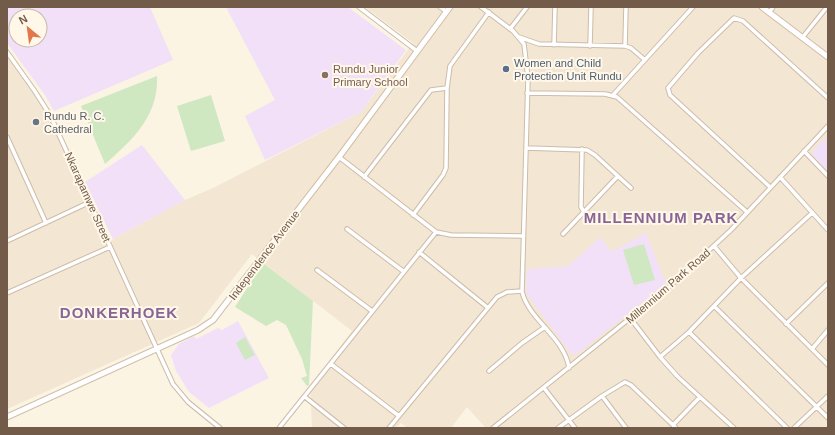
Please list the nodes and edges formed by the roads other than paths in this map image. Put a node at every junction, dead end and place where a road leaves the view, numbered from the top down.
1 (359, 7) edge
2 (440, 7) edge
3 (450, 7) edge
4 (527, 7) edge
5 (555, 7) edge
6 (591, 7) edge
7 (626, 7) edge
8 (693, 7) edge
9 (762, 7) edge
10 (773, 7) edge
11 (827, 7) edge
12 (483, 8) edge
13 (447, 12) junction
14 (489, 12) junction
15 (769, 13) junction
16 (510, 29) junction
17 (519, 37) junction
18 (802, 38) junction
19 (554, 45) junction
20 (590, 46) junction
21 (625, 46) junction
22 (417, 51) junction
23 (7, 52) edge
24 (828, 57) edge
25 (645, 60) junction
26 (447, 88) junction
27 (527, 93) junction
28 (613, 95) junction
29 (828, 98) edge
30 (828, 126) edge
31 (7, 137) edge
32 (526, 148) junction
33 (582, 149) junction
34 (804, 151) junction
35 (339, 157) junction
36 (618, 176) junction
37 (828, 176) edge
38 (364, 177) junction
39 (780, 177) junction
40 (770, 187) junction
41 (631, 188) dead end
42 (90, 202) junction
43 (584, 212) junction
44 (746, 212) junction
45 (812, 213) junction
46 (413, 215) junction
47 (46, 223) junction
48 (346, 229) dead end
49 (828, 230) edge
50 (436, 232) junction
51 (563, 234) dead end
52 (523, 236) junction
53 (7, 241) edge
54 (714, 246) junction
55 (110, 247) junction
56 (419, 252) junction
57 (317, 270) dead end
58 (403, 271) junction
59 (741, 278) junction
60 (828, 283) edge
61 (522, 291) junction
62 (7, 293) edge
63 (714, 306) junction
64 (487, 307) junction
65 (372, 311) junction
66 (631, 319) junction
67 (786, 324) junction
68 (545, 327) junction
69 (828, 330) edge
70 (689, 332) junction
71 (158, 348) junction
72 (812, 349) junction
73 (660, 357) junction
74 (331, 364) junction
75 (828, 365) edge
76 (569, 368) junction
77 (489, 371) dead end
78 (544, 388) junction
79 (602, 396) junction
80 (700, 396) junction
81 (828, 396) edge
82 (305, 397) junction
83 (816, 407) junction
84 (399, 416) junction
85 (7, 417) edge
86 (828, 418) edge
87 (569, 420) junction
88 (338, 426) edge
89 (675, 427) edge
90 (220, 428) edge
91 (279, 428) edge
92 (344, 428) edge
93 (389, 428) edge
94 (493, 428) edge
95 (558, 428) edge
96 (575, 428) edge
97 (626, 428) edge
98 (734, 428) edge
99 (787, 428) edge
100 (794, 428) edge

1 - 22 street
2 - 13 street
3 - 13 street, Independence Avenue
4 - 16 street
5 - 19 street
6 - 20 street
7 - 21 street
8 - 25 street
9 - 15 street
10 - 15 street
11 - 18 street
12 - 14 street
13 - 22 street, Independence Avenue
14 - 16 street
14 - 26 street
15 - 18 street
16 - 17 street
17 - 19 street
17 - 27 street
18 - 24 street
19 - 20 street
20 - 21 street
21 - 25 street
22 - 35 street, Independence Avenue
23 - 42 street, Nkarapamwe Street
25 - 28 street
26 - 38 street
26 - 46 street
27 - 28 street
27 - 32 street
28 - 44 street
29 - 40 street
30 - 34 street, Millennium Park Road
31 - 47 street
32 - 33 street
32 - 52 street
33 - 36 street
33 - 43 street
34 - 37 street
34 - 39 street, Millennium Park Road
35 - 38 street
35 - 71 street, Independence Avenue
36 - 41 street
36 - 43 street
38 - 46 street
39 - 40 street, Millennium Park Road
39 - 45 street
40 - 44 street, Millennium Park Road
42 - 47 street
42 - 55 street, Nkarapamwe Street
43 - 51 street
44 - 54 street, Millennium Park Road
45 - 49 street
45 - 59 street
46 - 50 street
47 - 53 street
48 - 58 street
50 - 52 street
50 - 56 street
52 - 61 street
54 - 59 street
54 - 66 street, Millennium Park Road
55 - 62 street
55 - 71 street, Nkarapamwe Street
56 - 58 street
56 - 64 street
57 - 65 street
58 - 65 street
59 - 63 street
59 - 67 street
60 - 67 street
61 - 64 street
61 - 68 street
63 - 70 street
63 - 83 street
64 - 84 street
65 - 74 street
66 - 73 street
66 - 76 street, Millennium Park Road
67 - 72 street
68 - 76 street
68 - 77 street
69 - 72 street
70 - 73 street
70 - 99 street
71 - 85 street, Independence Avenue
71 - 90 street
72 - 75 street
73 - 80 street
74 - 82 street
74 - 84 street
76 - 78 street, Millennium Park Road
78 - 87 street
78 - 94 street, Millennium Park Road
79 - 87 street
79 - 89 street
79 - 97 street
80 - 89 street
80 - 98 street
81 - 83 street
82 - 88 street
82 - 91 street
83 - 86 street
83 - 100 street
84 - 93 street
87 - 95 street
87 - 96 street
88 - 92 street

